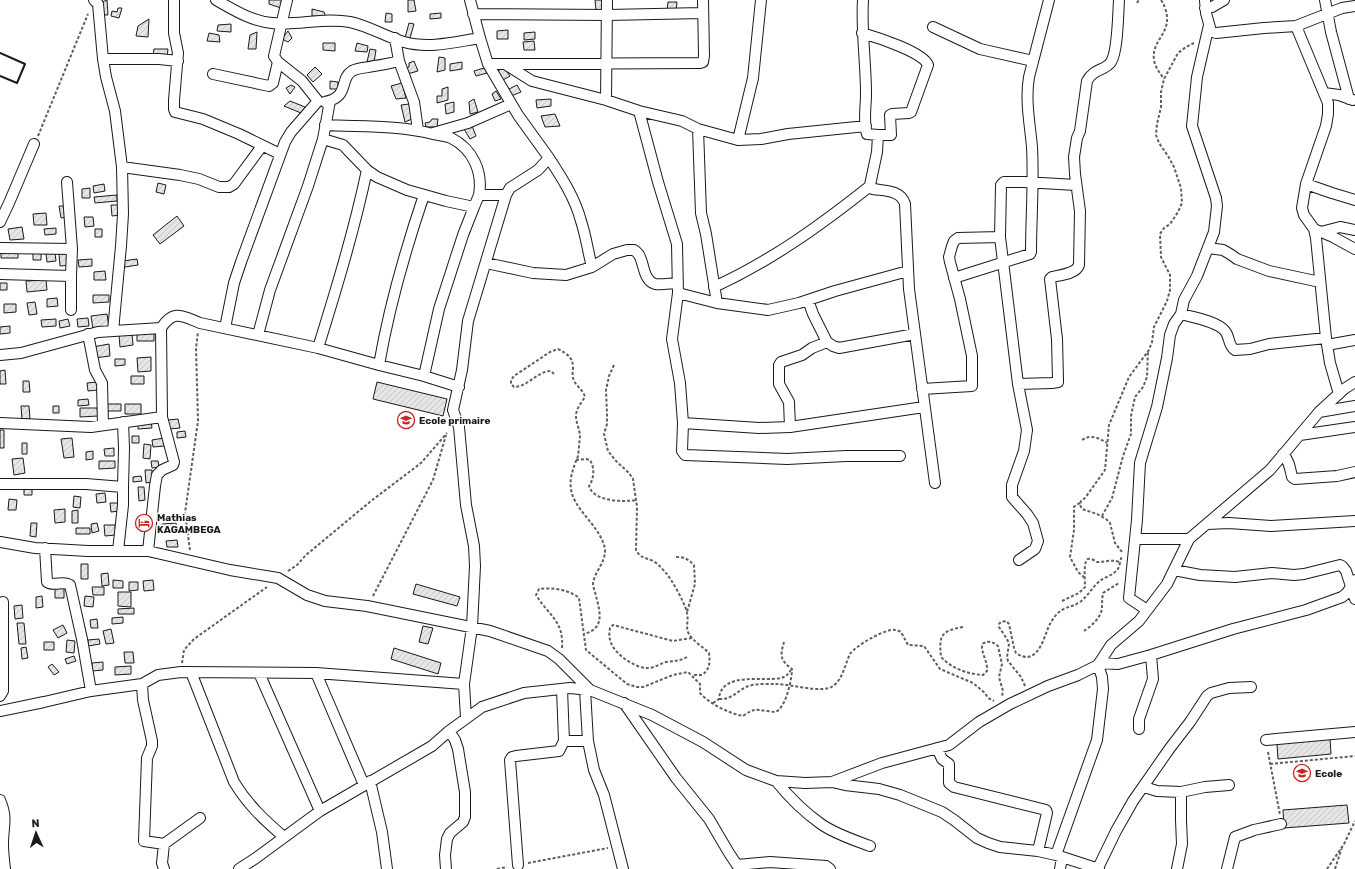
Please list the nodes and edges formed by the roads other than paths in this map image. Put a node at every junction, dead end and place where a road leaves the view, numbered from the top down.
1 (94, 0) edge
2 (174, 0) edge
3 (216, 0) edge
4 (287, 0) edge
5 (470, 0) edge
6 (607, 0) edge
7 (703, 0) edge
8 (761, 0) edge
9 (863, 0) edge
10 (1048, 0) edge
11 (1119, 0) edge
12 (1224, 0) edge
13 (1324, 0) edge
14 (1205, 4) edge
15 (1355, 6) edge
16 (703, 13) junction
17 (473, 14) junction
18 (1327, 14) junction
19 (607, 15) junction
20 (282, 24) junction
21 (1209, 25) junction
22 (1296, 26) junction
23 (933, 27) dead end
24 (862, 33) junction
25 (395, 38) junction
26 (480, 38) junction
27 (103, 59) junction
28 (178, 61) junction
29 (399, 61) junction
30 (1033, 61) junction
31 (278, 62) junction
32 (606, 63) junction
33 (488, 64) junction
34 (505, 64) junction
35 (213, 74) dead end
36 (1324, 93) junction
37 (606, 100) junction
38 (1352, 100) edge
39 (318, 101) junction
40 (330, 101) junction
41 (511, 104) junction
42 (639, 111) junction
43 (326, 125) junction
44 (866, 126) junction
45 (698, 129) junction
46 (418, 130) junction
47 (432, 133) junction
48 (878, 135) junction
49 (323, 139) junction
50 (738, 140) junction
51 (34, 144) road end
52 (262, 146) junction
53 (280, 154) junction
54 (549, 158) junction
55 (122, 167) junction
56 (367, 170) junction
57 (67, 182) dead end
58 (1032, 182) junction
59 (1306, 184) junction
60 (1076, 185) junction
61 (870, 186) junction
62 (424, 195) junction
63 (479, 195) junction
64 (506, 195) junction
65 (1355, 200) edge
66 (474, 207) junction
67 (0, 222) edge
68 (1355, 230) edge
69 (1317, 231) junction
70 (1000, 237) junction
71 (0, 248) edge
72 (1208, 248) junction
73 (72, 249) junction
74 (1355, 249) edge
75 (1003, 261) junction
76 (486, 263) junction
77 (592, 267) junction
78 (908, 271) junction
79 (0, 274) edge
80 (71, 276) junction
81 (954, 278) junction
82 (1320, 282) junction
83 (714, 287) junction
84 (678, 288) junction
85 (808, 300) junction
86 (717, 303) junction
87 (71, 310) dead end
88 (1181, 314) junction
89 (161, 328) junction
90 (225, 328) junction
91 (113, 331) junction
92 (88, 334) junction
93 (915, 334) junction
94 (258, 335) junction
95 (1355, 340) edge
96 (827, 342) junction
97 (1326, 342) junction
98 (318, 348) junction
99 (0, 354) edge
100 (379, 365) junction
101 (424, 376) junction
102 (1355, 382) edge
103 (1018, 384) junction
104 (459, 387) junction
105 (922, 389) junction
106 (1339, 394) junction
107 (1355, 406) edge
108 (924, 407) junction
109 (1319, 412) junction
110 (162, 417) junction
111 (124, 422) junction
112 (683, 423) junction
113 (0, 424) edge
114 (103, 425) junction
115 (790, 427) junction
116 (1355, 427) edge
117 (1300, 435) junction
118 (1283, 454) junction
119 (900, 456) dead end
120 (1355, 472) edge
121 (935, 483) dead end
122 (0, 484) edge
123 (123, 487) junction
124 (1355, 521) edge
125 (1207, 524) junction
126 (1135, 539) junction
127 (1189, 539) junction
128 (0, 542) edge
129 (45, 548) junction
130 (118, 551) junction
131 (148, 551) junction
132 (1019, 560) dead end
133 (1174, 570) junction
134 (1353, 583) edge
135 (1355, 599) edge
136 (3, 602) dead end
137 (1147, 610) junction
138 (472, 627) junction
139 (1150, 655) junction
140 (1099, 664) junction
141 (191, 672) junction
142 (259, 673) junction
143 (316, 673) junction
144 (142, 684) junction
145 (464, 684) junction
146 (1251, 687) dead end
147 (562, 689) junction
148 (91, 690) junction
149 (587, 690) junction
150 (0, 696) edge
151 (624, 703) junction
152 (0, 711) edge
153 (466, 718) junction
154 (1139, 729) dead end
155 (449, 731) junction
156 (1355, 732) edge
157 (1266, 740) dead end
158 (588, 741) junction
159 (564, 742) junction
160 (937, 748) junction
161 (776, 781) junction
162 (832, 782) junction
163 (367, 783) junction
164 (1229, 785) dead end
165 (1144, 787) junction
166 (1181, 792) junction
167 (0, 800) edge
168 (320, 811) junction
169 (200, 818) dead end
170 (1282, 824) road end
171 (284, 837) junction
172 (164, 844) junction
173 (870, 846) dead end
174 (1038, 851) junction
175 (1059, 856) junction
176 (518, 865) road end
177 (740, 867) edge
178 (5, 869) edge
179 (164, 869) edge
180 (239, 869) edge
181 (387, 869) edge
182 (446, 869) edge
183 (623, 869) edge
184 (830, 869) edge
185 (1060, 869) edge
186 (1099, 869) edge
187 (1177, 869) edge
188 (1227, 869) edge

1 - 27 street
2 - 28 street
3 - 20 street
4 - 20 street
5 - 17 street
6 - 19 street
7 - 16 street
8 - 50 street
9 - 24 street
10 - 30 street
11 - 60 street
12 - 14 street
13 - 18 street
14 - 21 street
15 - 18 street
16 - 19 street
16 - 32 street
17 - 19 street
17 - 26 street
18 - 22 street
18 - 38 street
19 - 32 street
20 - 25 street
20 - 31 street
21 - 22 street
21 - 72 street
22 - 36 street
23 - 30 street
24 - 44 street
24 - 48 street
25 - 26 street
25 - 29 street
26 - 33 street
27 - 28 street
27 - 55 street
28 - 52 street
29 - 40 street
29 - 46 street
30 - 58 street
31 - 35 street
31 - 39 street
32 - 34 street
32 - 37 street
33 - 34 street
33 - 41 street
34 - 37 street
36 - 38 street
36 - 59 street
37 - 42 street
39 - 40 street
39 - 53 street
40 - 43 street
41 - 47 street
41 - 54 street
42 - 45 street
42 - 84 street
43 - 46 street
43 - 49 street
44 - 48 street
44 - 50 street
45 - 50 street
45 - 83 street
46 - 47 street
47 - 63 street
48 - 61 street
49 - 56 street
49 - 94 street
51 - 67 street
52 - 53 street
52 - 55 street
53 - 90 street
54 - 64 street
54 - 77 street
55 - 91 street
56 - 62 street
56 - 98 street
57 - 73 street
58 - 60 street
58 - 70 street
58 - 75 street
59 - 65 street
59 - 69 street
60 - 103 street
61 - 78 street
61 - 83 street
62 - 66 street
62 - 100 street
63 - 64 street
63 - 66 street
64 - 76 street
66 - 101 street
68 - 69 street
69 - 74 street
69 - 82 street
70 - 75 street
70 - 81 street
71 - 73 street
72 - 82 street
72 - 88 street
73 - 80 street
75 - 81 street
75 - 103 street
76 - 77 street
76 - 104 street
77 - 84 street
78 - 85 street
78 - 93 street
79 - 80 street
80 - 87 street
81 - 105 street
82 - 97 street
83 - 86 street
84 - 86 street
84 - 112 street
85 - 86 street
85 - 96 street
88 - 97 street
88 - 126 street
89 - 90 street
89 - 91 street
89 - 110 street
90 - 94 street
91 - 92 street
92 - 99 street
92 - 114 street
93 - 96 street
93 - 105 street
94 - 98 street
95 - 97 street
96 - 115 street
97 - 106 street
98 - 100 street
100 - 101 street
101 - 104 street
102 - 106 street
103 - 132 street
104 - 138 street
105 - 108 street
106 - 109 street
107 - 109 street
108 - 115 street
108 - 121 street
109 - 117 street
110 - 111 street
110 - 131 street
111 - 114 street
111 - 123 street
112 - 115 street
112 - 119 street
113 - 114 street
116 - 117 street
117 - 118 street
118 - 120 street
118 - 125 street
122 - 123 street
123 - 130 street
124 - 125 street
125 - 127 street
126 - 127 street
126 - 137 street
127 - 133 street
128 - 129 street
129 - 130 street
129 - 148 street
130 - 131 street
131 - 138 street
133 - 134 street
133 - 137 street
134 - 135 street
134 - 139 street
136 - 150 street
137 - 140 street
138 - 145 street
138 - 149 street
139 - 140 street
139 - 154 street
140 - 160 street
140 - 175 street
141 - 142 street
141 - 144 street
141 - 171 street
142 - 143 street
142 - 168 street
143 - 145 street
143 - 163 street
144 - 148 street
144 - 172 street
145 - 153 street
146 - 165 street
147 - 149 street
147 - 153 street
147 - 159 street
148 - 152 street
149 - 151 street
149 - 158 street
151 - 161 street
151 - 177 street
153 - 155 street
155 - 163 street
155 - 182 street
156 - 157 street
158 - 159 street
158 - 183 street
159 - 176 street
160 - 162 street
160 - 174 street
161 - 162 street
161 - 173 street
162 - 174 street
163 - 168 street
163 - 181 street
164 - 166 street
165 - 166 street
165 - 186 street
166 - 187 street
167 - 178 street
168 - 171 street
169 - 172 street
170 - 188 street
171 - 180 street
172 - 179 street
174 - 175 street
175 - 185 street
175 - 186 street
177 - 184 street

